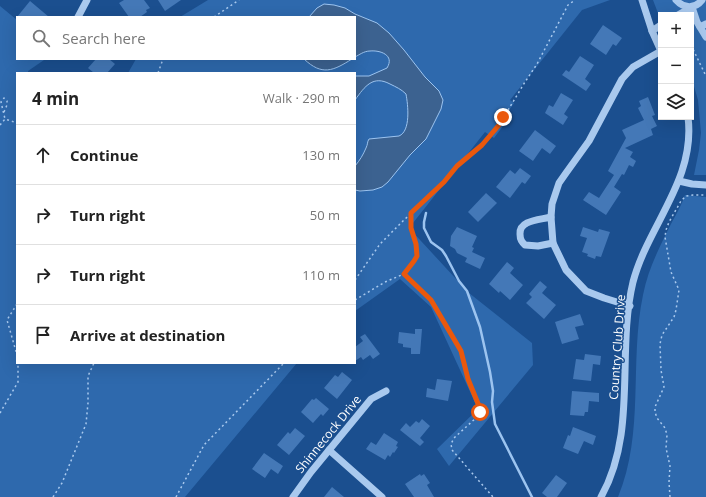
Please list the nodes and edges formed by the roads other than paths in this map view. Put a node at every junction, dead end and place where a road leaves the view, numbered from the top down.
1 (87, 0) edge
2 (642, 0) edge
3 (676, 0) edge
4 (702, 0) edge
5 (692, 7) junction
6 (683, 12) edge
7 (79, 16) edge
8 (703, 25) edge
9 (658, 27) edge
10 (652, 31) junction
11 (706, 37) edge
12 (660, 48) edge
13 (658, 53) edge
14 (689, 120) edge
15 (679, 181) junction
16 (706, 185) edge
17 (551, 217) junction
18 (552, 243) junction
19 (630, 306) junction
20 (386, 391) dead end
21 (328, 450) junction
22 (293, 497) edge
23 (382, 497) edge
24 (601, 497) edge

1 - 7 street
2 - 10 street
3 - 5 street
4 - 5 street
5 - 6 street
5 - 8 street
8 - 11 street
9 - 10 street
10 - 12 street
13 - 17 street
14 - 15 street, Country Club Drive
15 - 16 street
15 - 19 street, Country Club Drive
17 - 18 street
17 - 18 street
18 - 19 street
19 - 24 street, Country Club Drive
20 - 21 street, Shinnecock Drive
21 - 22 street, Shinnecock Drive
21 - 23 street

